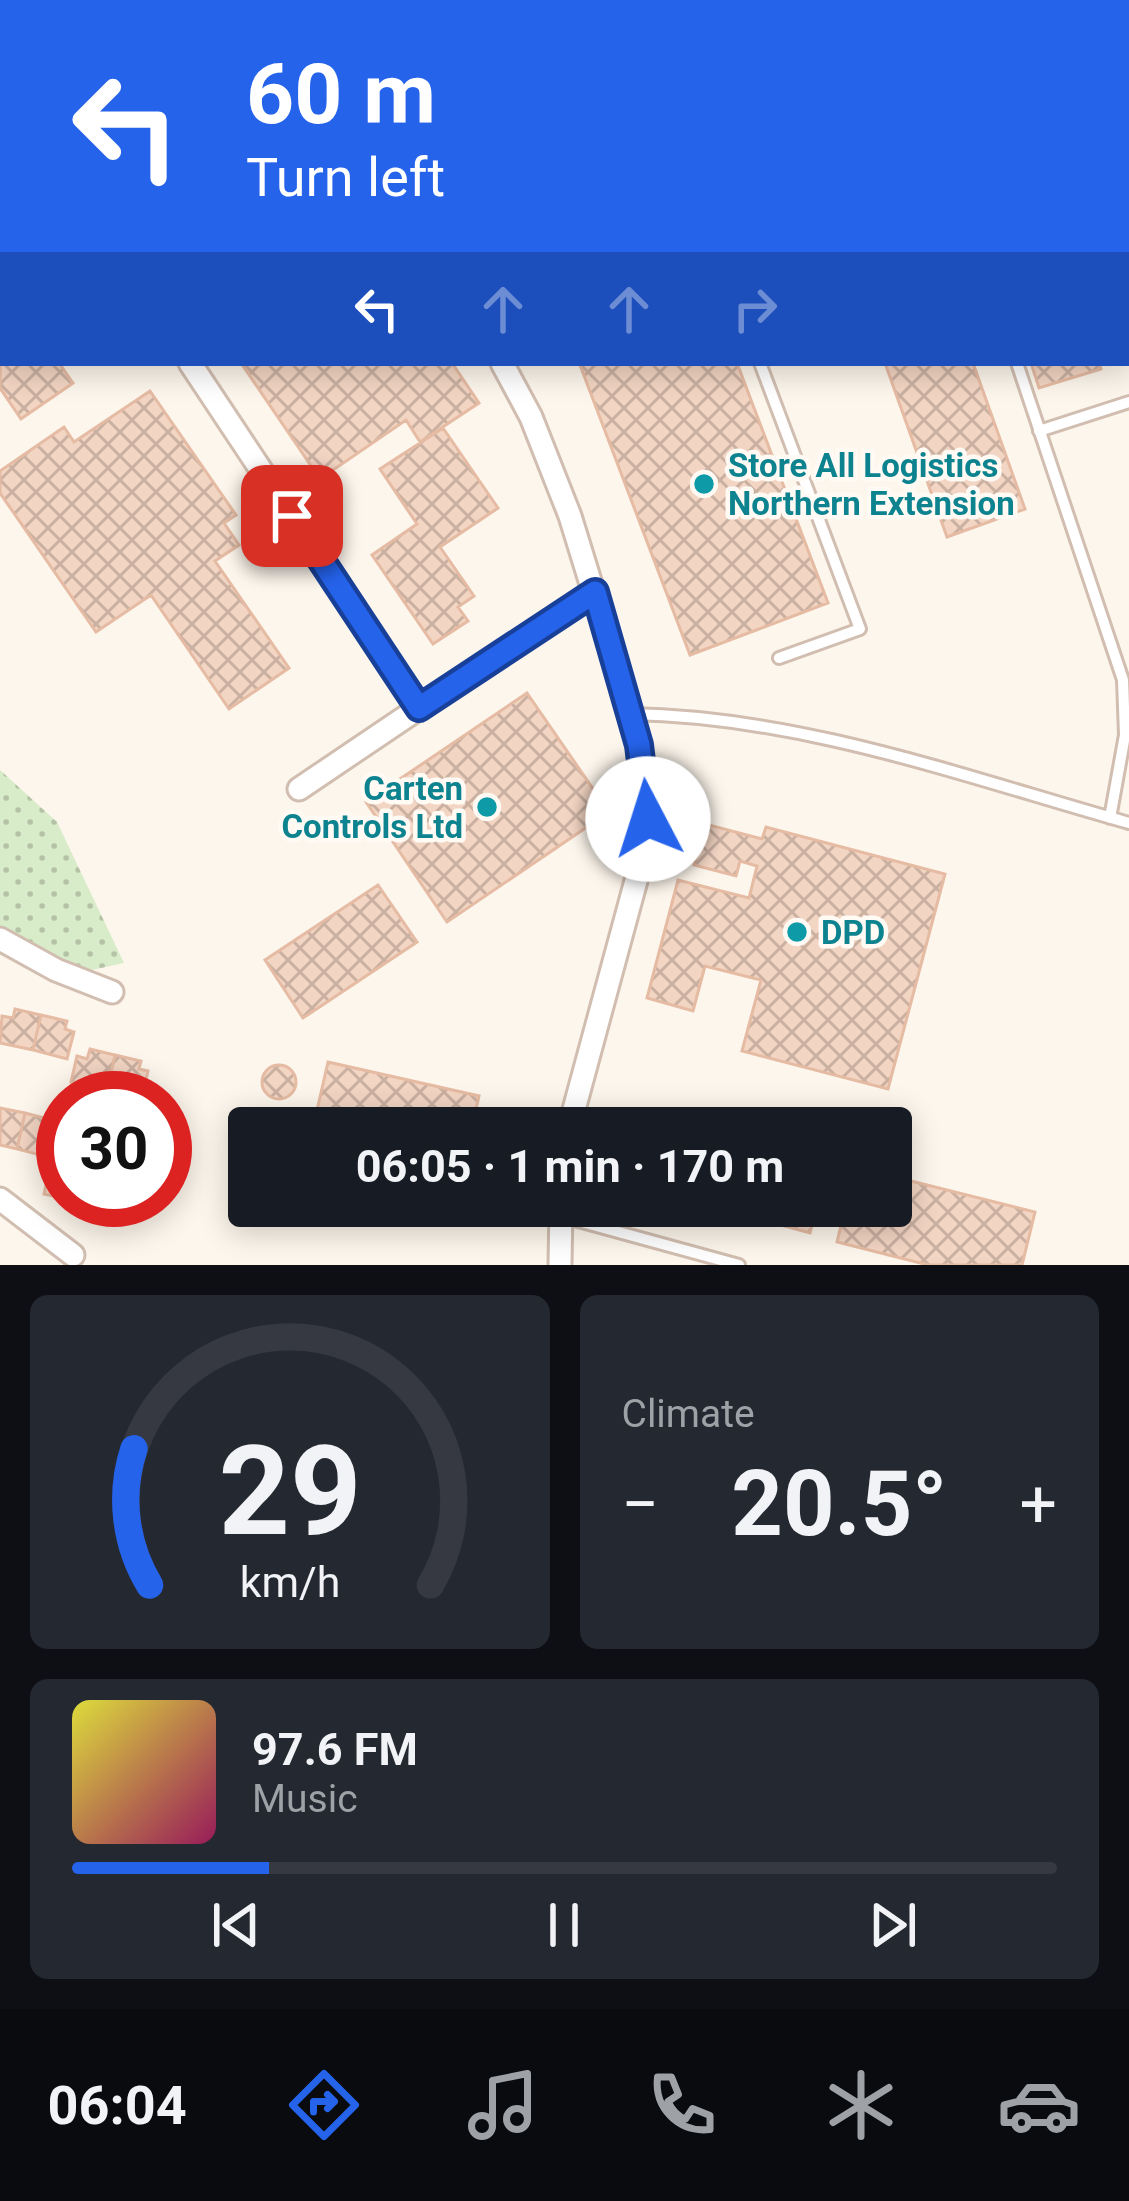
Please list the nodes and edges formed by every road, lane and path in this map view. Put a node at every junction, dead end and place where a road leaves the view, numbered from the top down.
1 (192, 366) edge
2 (504, 366) edge
3 (761, 366) edge
4 (1018, 366) edge
5 (1129, 402) edge
6 (1040, 431) junction
7 (595, 592) junction
8 (779, 658) dead end
9 (419, 708) junction
10 (632, 714) junction
11 (299, 790) dead end
12 (1110, 818) junction
13 (1129, 823) edge
14 (0, 939) edge
15 (112, 992) dead end
16 (574, 1107) edge
17 (0, 1199) edge
18 (561, 1227) edge
19 (614, 1227) edge
20 (73, 1255) dead end
21 (560, 1265) edge
22 (739, 1265) edge

1 - 9 street
2 - 7 street
3 - 8 lane
4 - 6 lane
5 - 6 lane
6 - 12 lane
7 - 9 street
7 - 10 street
9 - 11 street
10 - 12 lane
10 - 16 street
12 - 13 lane
14 - 15 street
17 - 20 street
18 - 21 street
19 - 22 lane

